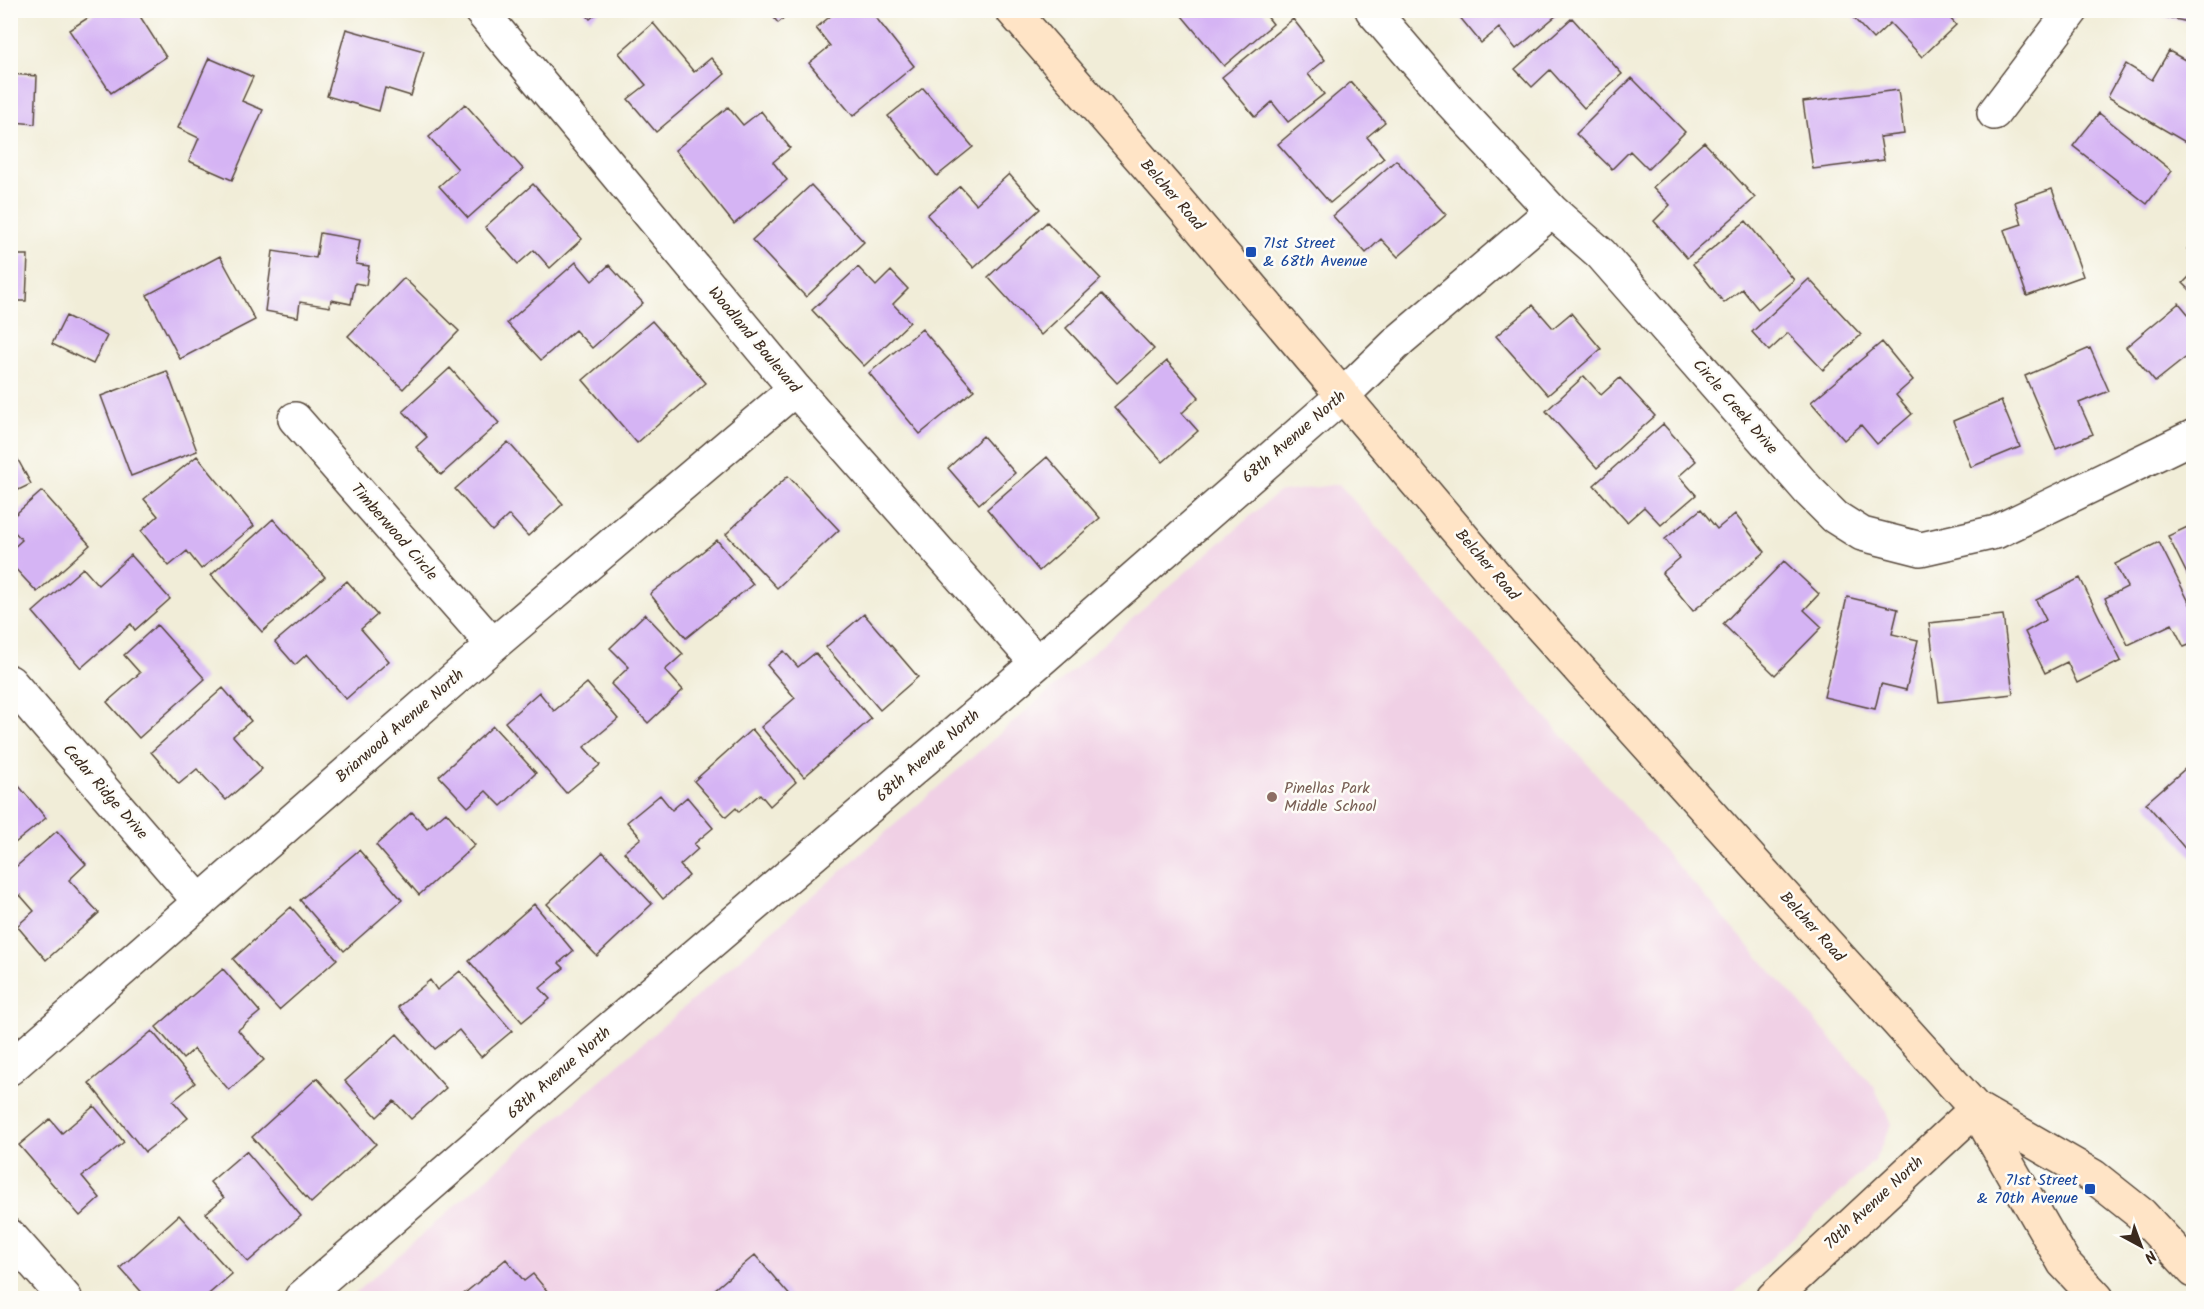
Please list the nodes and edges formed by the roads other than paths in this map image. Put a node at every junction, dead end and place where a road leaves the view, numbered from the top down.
1 (480, 10) edge
2 (1012, 10) edge
3 (1372, 10) edge
4 (2072, 10) edge
5 (1994, 113) dead end
6 (1552, 211) junction
7 (795, 389) junction
8 (1341, 397) junction
9 (295, 419) dead end
10 (2193, 436) edge
11 (493, 645) junction
12 (1037, 663) junction
13 (10, 682) edge
14 (200, 902) junction
15 (10, 1068) edge
16 (1976, 1109) junction
17 (10, 1236) edge
18 (2193, 1271) edge
19 (65, 1299) edge
20 (301, 1299) edge
21 (1773, 1299) edge
22 (2097, 1299) edge

1 - 7 street, Woodland Boulevard
2 - 8 main road, Belcher Road
3 - 6 street, Circle Creek Drive
4 - 5 street
6 - 8 street, 68th Avenue North
6 - 10 street, Circle Creek Drive
7 - 11 street, Briarwood Avenue North
7 - 12 street, Woodland Boulevard
8 - 12 street, 68th Avenue North
8 - 16 main road, Belcher Road
9 - 11 street, Timberwood Circle
11 - 14 street, Briarwood Avenue North
12 - 20 street, 68th Avenue North
13 - 14 street, Cedar Ridge Drive
14 - 15 street, Briarwood Avenue North
16 - 18 main road, Belcher Road
16 - 21 main road, 70th Avenue North
16 - 22 main road, Belcher Road
17 - 19 street

